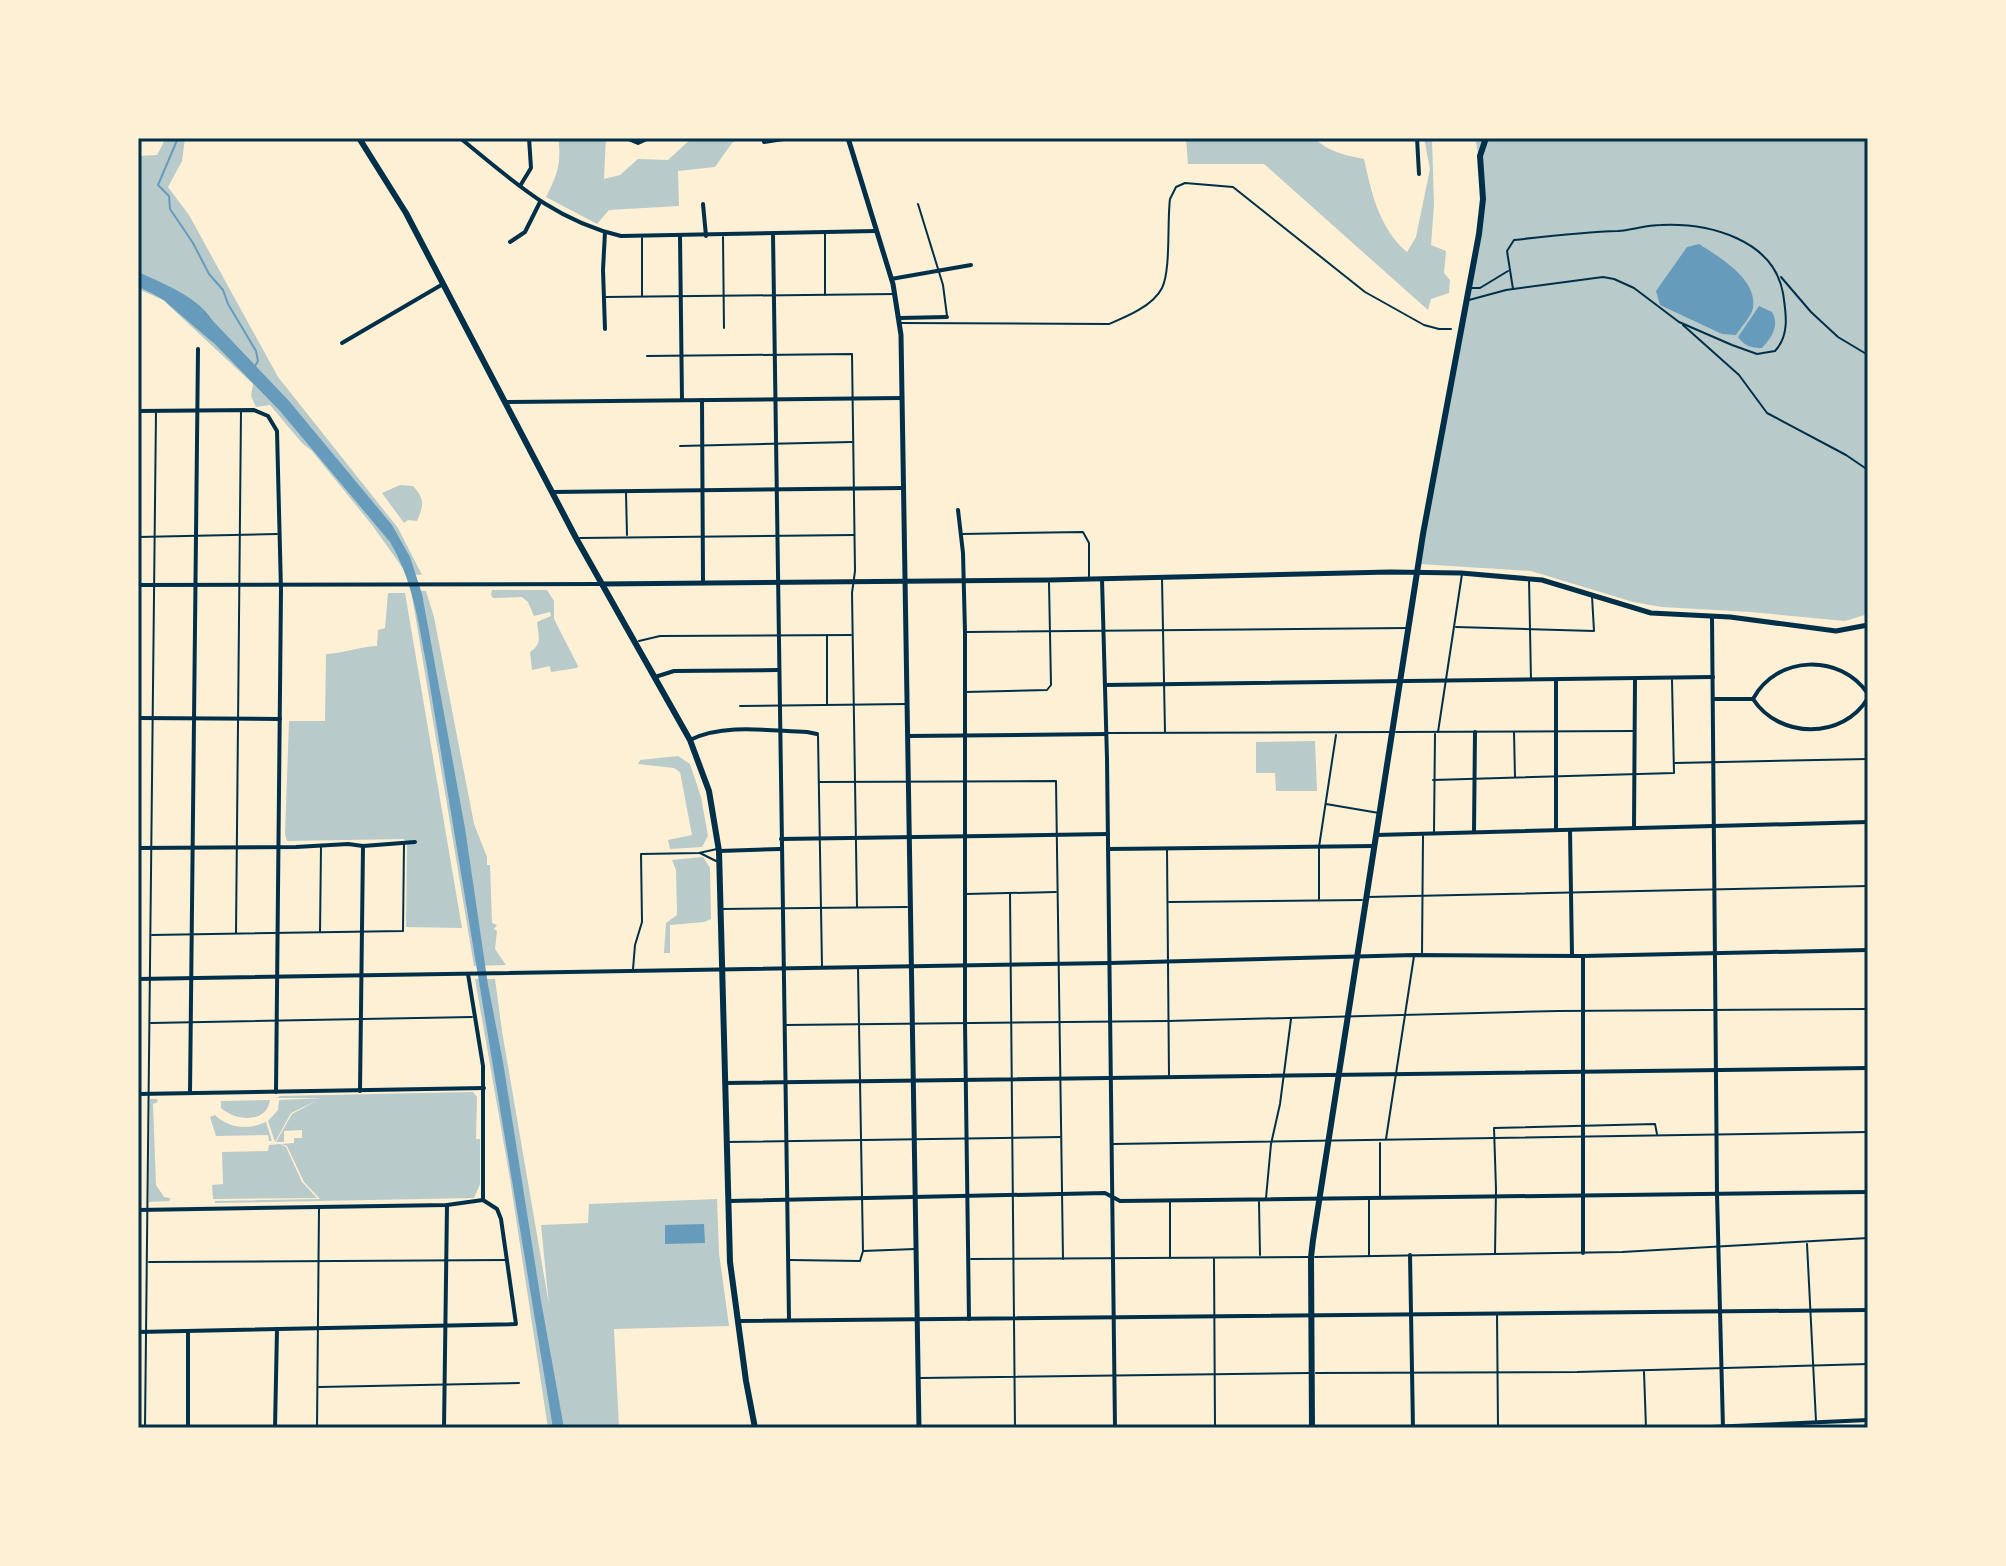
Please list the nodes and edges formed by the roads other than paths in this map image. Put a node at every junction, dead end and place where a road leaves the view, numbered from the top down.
1 (359, 138) edge
2 (460, 138) edge
3 (529, 138) edge
4 (626, 138) edge
5 (649, 138) edge
6 (790, 138) edge
7 (848, 138) edge
8 (1417, 138) edge
9 (1482, 140) edge
10 (764, 142) dead end
11 (1419, 174) dead end
12 (520, 186) junction
13 (540, 202) junction
14 (703, 204) dead end
15 (918, 204) dead end
16 (876, 231) junction
17 (605, 232) junction
18 (825, 233) junction
19 (773, 234) junction
20 (723, 235) junction
21 (680, 236) junction
22 (706, 236) junction
23 (642, 238) junction
24 (510, 242) dead end
25 (971, 265) dead end
26 (939, 270) junction
27 (1509, 271) junction
28 (1780, 277) junction
29 (891, 279) junction
30 (443, 284) junction
31 (1470, 287) junction
32 (1513, 289) junction
33 (895, 294) junction
34 (825, 295) junction
35 (774, 296) junction
36 (604, 297) junction
37 (642, 297) junction
38 (682, 297) junction
39 (725, 297) junction
40 (1467, 300) junction
41 (947, 317) joint
42 (900, 320) junction
43 (1679, 322) junction
44 (724, 328) dead end
45 (605, 329) dead end
46 (1451, 329) dead end
47 (342, 343) dead end
48 (198, 349) dead end
49 (775, 355) junction
50 (1868, 355) edge
51 (647, 356) dead end
52 (682, 356) junction
53 (853, 398) junction
54 (903, 398) junction
55 (775, 399) junction
56 (682, 400) junction
57 (702, 400) junction
58 (504, 402) junction
59 (240, 409) junction
60 (156, 410) junction
61 (197, 410) junction
62 (138, 411) edge
63 (854, 442) junction
64 (702, 444) junction
65 (776, 444) junction
66 (680, 446) dead end
67 (1868, 470) edge
68 (904, 488) junction
69 (854, 489) junction
70 (776, 490) junction
71 (626, 491) junction
72 (702, 491) junction
73 (552, 492) junction
74 (958, 510) dead end
75 (280, 534) junction
76 (962, 534) junction
77 (776, 535) junction
78 (855, 535) junction
79 (239, 536) junction
80 (627, 536) junction
81 (138, 537) edge
82 (155, 537) junction
83 (196, 537) junction
84 (702, 537) junction
85 (576, 538) junction
86 (1418, 572) junction
87 (1462, 573) junction
88 (1529, 577) junction
89 (1089, 579) junction
90 (1102, 579) junction
91 (1162, 579) junction
92 (1049, 580) junction
93 (854, 581) junction
94 (905, 581) junction
95 (964, 581) junction
96 (703, 582) junction
97 (776, 582) junction
98 (196, 584) junction
99 (238, 584) junction
100 (281, 584) junction
101 (600, 584) junction
102 (138, 585) edge
103 (154, 585) junction
104 (1592, 595) junction
105 (1712, 617) junction
106 (1868, 625) edge
107 (1456, 627) junction
108 (1409, 628) junction
109 (1164, 629) junction
110 (1531, 629) junction
111 (1050, 631) junction
112 (1104, 631) junction
113 (965, 632) junction
114 (827, 634) junction
115 (778, 635) junction
116 (853, 635) junction
117 (635, 643) junction
118 (778, 670) junction
119 (655, 677) junction
120 (1713, 677) junction
121 (1672, 678) junction
122 (1635, 679) junction
123 (1531, 680) junction
124 (1556, 680) junction
125 (1446, 681) junction
126 (1400, 682) junction
127 (1164, 684) junction
128 (1105, 685) junction
129 (964, 692) junction
130 (1868, 696) edge
131 (1713, 699) junction
132 (1753, 699) junction
133 (908, 704) junction
134 (779, 705) junction
135 (827, 705) junction
136 (854, 705) junction
137 (740, 706) dead end
138 (138, 718) edge
139 (153, 719) junction
140 (196, 719) junction
141 (280, 719) junction
142 (237, 720) junction
143 (779, 731) junction
144 (1635, 731) junction
145 (1393, 732) junction
146 (1437, 732) junction
147 (1475, 732) junction
148 (1514, 732) junction
149 (1556, 732) junction
150 (1165, 733) junction
151 (1336, 733) junction
152 (817, 734) joint
153 (1106, 734) junction
154 (908, 736) junction
155 (965, 736) junction
156 (690, 740) junction
157 (1868, 759) edge
158 (1674, 763) junction
159 (1714, 763) junction
160 (1635, 774) junction
161 (1556, 777) junction
162 (1515, 778) junction
163 (1433, 780) junction
164 (1475, 780) junction
165 (909, 781) junction
166 (964, 781) junction
167 (820, 782) junction
168 (855, 782) junction
169 (1325, 804) junction
170 (1380, 814) junction
171 (1868, 822) edge
172 (1714, 825) junction
173 (1634, 828) junction
174 (1556, 829) junction
175 (1570, 829) junction
176 (1474, 832) junction
177 (1434, 833) junction
178 (1056, 834) junction
179 (1108, 834) junction
180 (1423, 834) junction
181 (965, 835) junction
182 (1376, 835) junction
183 (910, 836) junction
184 (856, 837) junction
185 (820, 838) junction
186 (781, 839) junction
187 (415, 842) dead end
188 (404, 843) junction
189 (321, 846) junction
190 (363, 846) junction
191 (1374, 846) junction
192 (1319, 847) junction
193 (138, 848) edge
194 (151, 848) junction
195 (194, 848) junction
196 (236, 848) junction
197 (279, 848) junction
198 (781, 849) junction
199 (1108, 849) junction
200 (1167, 849) junction
201 (718, 850) junction
202 (699, 853) junction
203 (719, 864) junction
204 (1868, 886) edge
205 (1714, 890) junction
206 (1056, 892) junction
207 (1010, 893) junction
208 (965, 894) junction
209 (1571, 894) junction
210 (1423, 896) junction
211 (1365, 898) junction
212 (1319, 900) junction
213 (1167, 902) junction
214 (857, 907) junction
215 (911, 907) junction
216 (782, 908) junction
217 (821, 908) junction
218 (721, 909) junction
219 (320, 932) junction
220 (362, 932) junction
221 (236, 933) junction
222 (278, 933) junction
223 (192, 934) junction
224 (151, 935) junction
225 (1868, 950) edge
226 (1715, 952) junction
227 (1414, 955) junction
228 (1422, 955) junction
229 (1572, 956) junction
230 (1583, 956) junction
231 (1357, 957) junction
232 (1168, 960) junction
233 (1057, 963) junction
234 (1110, 963) junction
235 (1010, 964) junction
236 (912, 965) junction
237 (965, 965) junction
238 (858, 966) junction
239 (784, 967) junction
240 (822, 967) junction
241 (722, 968) junction
242 (633, 971) junction
243 (470, 974) junction
244 (361, 975) junction
245 (277, 977) junction
246 (192, 978) junction
247 (138, 979) edge
248 (150, 979) junction
249 (1868, 1009) edge
250 (1582, 1011) junction
251 (1717, 1011) junction
252 (1405, 1014) junction
253 (1348, 1015) junction
254 (477, 1017) junction
255 (1291, 1017) junction
256 (361, 1019) junction
257 (276, 1020) junction
258 (1111, 1020) junction
259 (1168, 1021) junction
260 (191, 1022) junction
261 (1058, 1022) junction
262 (150, 1023) junction
263 (965, 1023) junction
264 (1011, 1023) junction
265 (859, 1024) junction
266 (912, 1024) junction
267 (785, 1025) junction
268 (1868, 1068) edge
269 (1717, 1070) junction
270 (1583, 1072) junction
271 (1396, 1073) junction
272 (1339, 1074) junction
273 (1283, 1075) junction
274 (1169, 1076) junction
275 (1111, 1077) junction
276 (1012, 1078) junction
277 (1059, 1078) junction
278 (965, 1079) junction
279 (914, 1080) junction
280 (785, 1082) junction
281 (860, 1082) junction
282 (725, 1083) junction
283 (484, 1088) junction
284 (360, 1091) junction
285 (276, 1092) junction
286 (148, 1093) junction
287 (190, 1093) junction
288 (138, 1094) edge
289 (1582, 1126) junction
290 (1868, 1132) edge
291 (1718, 1133) junction
292 (1657, 1135) junction
293 (1582, 1136) junction
294 (1060, 1137) junction
295 (967, 1138) junction
296 (1013, 1138) junction
297 (861, 1139) junction
298 (914, 1139) junction
299 (1495, 1139) junction
300 (787, 1141) junction
301 (1271, 1141) junction
302 (1328, 1141) junction
303 (1380, 1141) junction
304 (1385, 1141) junction
305 (726, 1142) junction
306 (1111, 1144) junction
307 (1868, 1192) edge
308 (1062, 1194) junction
309 (1717, 1194) junction
310 (969, 1195) junction
311 (1014, 1195) junction
312 (1583, 1195) junction
313 (915, 1196) junction
314 (1496, 1196) junction
315 (1113, 1197) junction
316 (1380, 1197) junction
317 (862, 1198) junction
318 (1320, 1198) junction
319 (1369, 1198) junction
320 (1259, 1199) junction
321 (1266, 1199) junction
322 (483, 1200) junction
323 (788, 1200) junction
324 (1170, 1200) junction
325 (727, 1201) junction
326 (447, 1205) junction
327 (319, 1207) junction
328 (138, 1210) edge
329 (148, 1210) junction
330 (1868, 1238) edge
331 (1806, 1243) junction
332 (1719, 1247) junction
333 (916, 1249) junction
334 (863, 1251) junction
335 (1583, 1253) junction
336 (1495, 1254) junction
337 (1410, 1255) junction
338 (1369, 1256) junction
339 (1260, 1257) junction
340 (1311, 1257) junction
341 (1170, 1258) junction
342 (1214, 1258) junction
343 (969, 1259) junction
344 (1014, 1259) junction
345 (1063, 1259) junction
346 (1113, 1259) junction
347 (507, 1260) junction
348 (788, 1260) junction
349 (318, 1261) junction
350 (446, 1261) junction
351 (147, 1262) junction
352 (1810, 1310) junction
353 (1868, 1310) edge
354 (1719, 1311) junction
355 (1497, 1312) junction
356 (1411, 1314) junction
357 (1312, 1315) junction
358 (1114, 1316) junction
359 (1214, 1316) junction
360 (917, 1318) junction
361 (1015, 1318) junction
362 (969, 1319) junction
363 (789, 1320) junction
364 (737, 1321) junction
365 (445, 1327) junction
366 (318, 1328) junction
367 (277, 1329) junction
368 (188, 1331) junction
369 (138, 1332) edge
370 (146, 1332) junction
371 (1868, 1364) edge
372 (1813, 1366) junction
373 (1721, 1368) junction
374 (1644, 1370) junction
375 (1497, 1371) junction
376 (1312, 1373) junction
377 (1412, 1373) junction
378 (1214, 1374) junction
379 (1115, 1376) junction
380 (1016, 1377) junction
381 (918, 1378) junction
382 (519, 1383) dead end
383 (445, 1385) junction
384 (317, 1387) junction
385 (1868, 1420) edge
386 (1816, 1423) junction
387 (1834, 1425) edge
388 (145, 1428) edge
389 (188, 1428) edge
390 (275, 1428) edge
391 (317, 1428) edge
392 (444, 1428) edge
393 (755, 1428) edge
394 (919, 1428) edge
395 (1015, 1428) edge
396 (1115, 1428) edge
397 (1215, 1428) edge
398 (1312, 1428) edge
399 (1413, 1428) edge
400 (1498, 1428) edge
401 (1646, 1428) edge
402 (1687, 1428) edge
403 (1723, 1428) edge

1 - 30 main road
2 - 12 street
3 - 12 street
4 - 5 street
6 - 10 street
7 - 16 main road
8 - 11 street
9 - 31 main road
12 - 13 street
13 - 17 street
13 - 24 street
14 - 22 street
15 - 26 lane
16 - 18 street
16 - 29 main road
17 - 23 street
17 - 36 street
18 - 19 street
18 - 34 lane
19 - 20 street
19 - 35 street
20 - 22 street
20 - 39 lane
21 - 22 street
21 - 23 street
21 - 38 street
23 - 37 lane
25 - 26 street
26 - 29 street
26 - 41 lane
27 - 28 lane
27 - 31 lane
27 - 32 lane
28 - 43 lane
28 - 50 lane
29 - 33 main road
30 - 47 street
30 - 58 main road
31 - 40 main road
32 - 40 lane
32 - 43 lane
33 - 34 lane
33 - 42 main road
34 - 35 lane
35 - 39 lane
35 - 49 street
36 - 37 lane
36 - 45 street
37 - 38 lane
38 - 39 lane
38 - 52 street
39 - 44 lane
40 - 86 main road
41 - 42 street
42 - 46 lane
42 - 54 main road
43 - 67 lane
48 - 61 street
49 - 52 lane
49 - 53 lane
49 - 55 street
51 - 52 lane
52 - 56 street
53 - 54 street
53 - 55 street
53 - 63 lane
54 - 68 main road
55 - 57 street
55 - 65 street
56 - 57 street
56 - 58 street
57 - 64 street
58 - 73 main road
59 - 61 street
59 - 75 street
59 - 79 lane
60 - 61 street
60 - 62 street
60 - 82 lane
61 - 83 street
63 - 65 lane
63 - 69 lane
64 - 65 lane
64 - 66 lane
64 - 72 street
65 - 70 street
68 - 69 street
68 - 94 main road
69 - 70 street
69 - 78 lane
70 - 72 street
70 - 77 street
71 - 72 street
71 - 73 street
71 - 80 lane
72 - 84 street
73 - 85 main road
74 - 76 street
75 - 79 lane
75 - 100 street
76 - 89 lane
76 - 95 street
77 - 78 lane
77 - 84 lane
77 - 97 street
78 - 93 lane
79 - 83 lane
79 - 99 lane
80 - 84 lane
80 - 85 lane
81 - 82 lane
82 - 83 lane
82 - 103 lane
83 - 98 street
84 - 96 street
85 - 101 main road
86 - 87 main road
86 - 91 main road
86 - 108 main road
87 - 88 main road
87 - 107 lane
88 - 104 main road
88 - 110 lane
89 - 90 main road
89 - 92 main road
90 - 91 main road
90 - 112 street
91 - 109 lane
92 - 95 main road
92 - 111 lane
93 - 94 main road
93 - 97 main road
93 - 116 lane
94 - 95 main road
94 - 133 main road
95 - 113 street
96 - 97 main road
96 - 101 main road
97 - 115 street
98 - 99 street
98 - 103 street
98 - 140 street
99 - 100 street
99 - 142 lane
100 - 101 street
100 - 141 street
101 - 117 main road
102 - 103 street
103 - 139 lane
104 - 105 main road
104 - 110 lane
105 - 106 main road
105 - 120 street
107 - 110 lane
107 - 125 lane
108 - 109 lane
108 - 126 main road
109 - 112 lane
109 - 127 lane
110 - 123 lane
111 - 112 lane
111 - 113 lane
111 - 129 lane
112 - 128 street
113 - 129 street
114 - 115 lane
114 - 116 lane
114 - 135 lane
115 - 117 lane
115 - 118 street
116 - 136 lane
117 - 119 main road
118 - 119 street
118 - 134 street
119 - 156 main road
120 - 121 street
120 - 131 street
121 - 122 street
121 - 158 lane
122 - 124 street
122 - 144 street
123 - 124 street
123 - 125 street
124 - 149 street
125 - 126 street
125 - 146 lane
126 - 127 street
126 - 145 main road
127 - 128 street
127 - 150 lane
128 - 153 street
129 - 155 street
130 - 132 street
130 - 132 street
131 - 132 street
131 - 159 street
133 - 136 lane
133 - 154 main road
134 - 135 lane
134 - 137 lane
134 - 143 street
135 - 136 lane
136 - 168 lane
138 - 139 street
139 - 140 street
139 - 194 lane
140 - 142 street
140 - 195 street
141 - 142 street
141 - 197 street
142 - 196 lane
143 - 152 street
143 - 156 street
143 - 186 street
144 - 149 lane
144 - 160 street
145 - 146 lane
145 - 151 lane
145 - 170 main road
146 - 147 lane
146 - 163 lane
147 - 148 lane
147 - 164 street
148 - 149 lane
148 - 162 lane
149 - 161 street
150 - 151 lane
150 - 153 lane
151 - 169 lane
152 - 167 lane
153 - 155 street
153 - 179 street
154 - 155 street
154 - 165 main road
155 - 166 street
156 - 201 main road
157 - 159 lane
158 - 159 lane
158 - 160 lane
159 - 172 street
160 - 161 lane
160 - 173 street
161 - 162 lane
161 - 174 street
162 - 164 lane
163 - 164 lane
163 - 177 lane
164 - 176 street
165 - 166 lane
165 - 168 lane
165 - 183 main road
166 - 178 lane
166 - 181 street
167 - 168 lane
167 - 185 lane
168 - 184 lane
169 - 170 lane
169 - 192 lane
170 - 182 main road
171 - 172 street
172 - 173 street
172 - 205 street
173 - 175 street
174 - 175 street
174 - 176 street
175 - 209 street
176 - 177 street
177 - 180 street
178 - 179 street
178 - 181 street
178 - 206 lane
179 - 199 street
180 - 182 street
180 - 210 lane
181 - 183 street
181 - 208 street
182 - 191 main road
183 - 184 street
183 - 215 main road
184 - 185 street
184 - 214 lane
185 - 186 street
185 - 217 lane
186 - 198 street
187 - 188 street
188 - 190 street
188 - 220 lane
189 - 190 street
189 - 197 street
189 - 219 lane
190 - 220 street
191 - 192 street
191 - 211 main road
192 - 200 street
192 - 212 lane
193 - 194 street
194 - 195 street
194 - 224 lane
195 - 196 street
195 - 223 street
196 - 197 street
196 - 221 lane
197 - 222 street
198 - 201 street
198 - 216 street
199 - 200 street
199 - 234 street
200 - 213 lane
201 - 202 lane
201 - 203 main road
202 - 203 lane
202 - 242 lane
203 - 218 main road
204 - 205 lane
205 - 209 lane
205 - 226 street
206 - 207 lane
206 - 233 lane
207 - 208 lane
207 - 235 lane
208 - 237 street
209 - 210 lane
209 - 229 street
210 - 211 lane
210 - 228 lane
211 - 212 lane
211 - 231 main road
212 - 213 lane
213 - 232 lane
214 - 215 lane
214 - 217 lane
215 - 236 main road
216 - 217 lane
216 - 218 lane
216 - 239 street
217 - 240 lane
218 - 241 main road
219 - 220 lane
219 - 222 lane
220 - 244 street
221 - 222 lane
221 - 223 lane
222 - 245 street
223 - 224 lane
223 - 246 street
224 - 248 lane
225 - 226 street
226 - 230 street
226 - 251 street
227 - 228 street
227 - 231 street
227 - 252 lane
228 - 229 street
229 - 230 street
230 - 250 street
231 - 232 street
231 - 253 main road
232 - 234 street
232 - 259 lane
233 - 234 street
233 - 235 street
233 - 261 lane
234 - 258 street
235 - 237 street
235 - 264 lane
236 - 237 street
236 - 238 street
236 - 266 main road
237 - 263 street
238 - 240 street
238 - 265 lane
239 - 240 street
239 - 241 street
239 - 267 street
241 - 242 street
241 - 282 main road
242 - 243 street
243 - 244 street
243 - 254 street
244 - 245 street
244 - 256 street
245 - 246 street
245 - 257 street
246 - 248 street
246 - 260 street
247 - 248 street
248 - 262 lane
249 - 251 lane
250 - 251 lane
250 - 252 lane
250 - 270 street
251 - 269 street
252 - 253 lane
252 - 271 lane
253 - 255 lane
253 - 272 main road
254 - 256 lane
254 - 283 street
255 - 259 lane
255 - 273 lane
256 - 257 lane
256 - 284 street
257 - 260 lane
257 - 285 street
258 - 259 lane
258 - 261 lane
258 - 275 street
259 - 274 lane
260 - 262 lane
260 - 287 street
261 - 264 lane
261 - 277 lane
262 - 286 lane
263 - 264 lane
263 - 266 lane
263 - 278 street
264 - 276 lane
265 - 266 lane
265 - 267 lane
265 - 281 lane
266 - 279 main road
267 - 280 street
268 - 269 street
269 - 270 street
269 - 291 street
270 - 271 street
270 - 289 street
271 - 272 street
271 - 304 lane
272 - 273 street
272 - 302 main road
273 - 274 street
273 - 301 lane
274 - 275 street
275 - 277 street
275 - 306 street
276 - 277 street
276 - 278 street
276 - 296 lane
277 - 294 lane
278 - 279 street
278 - 295 street
279 - 281 street
279 - 298 main road
280 - 281 street
280 - 282 street
280 - 300 street
281 - 297 lane
282 - 305 main road
283 - 284 street
283 - 322 street
284 - 285 street
285 - 287 street
286 - 287 street
286 - 288 street
286 - 329 lane
289 - 292 lane
289 - 293 street
289 - 299 lane
290 - 291 lane
291 - 292 lane
291 - 309 street
292 - 293 lane
293 - 299 lane
293 - 312 street
294 - 296 lane
294 - 308 lane
295 - 296 lane
295 - 298 lane
295 - 310 street
296 - 311 lane
297 - 298 lane
297 - 300 lane
297 - 317 lane
298 - 313 main road
299 - 304 lane
299 - 314 lane
300 - 305 lane
300 - 323 street
301 - 302 lane
301 - 306 lane
301 - 321 lane
302 - 303 lane
302 - 318 main road
303 - 304 lane
303 - 316 lane
305 - 325 main road
306 - 315 street
307 - 309 street
308 - 311 street
308 - 315 street
308 - 345 lane
309 - 312 street
309 - 332 street
310 - 311 street
310 - 313 street
310 - 343 street
311 - 344 lane
312 - 314 street
312 - 335 street
313 - 317 street
313 - 333 main road
314 - 316 street
314 - 336 lane
315 - 324 street
315 - 346 street
316 - 319 street
317 - 323 street
317 - 334 lane
318 - 319 street
318 - 321 street
318 - 340 main road
319 - 338 lane
320 - 321 street
320 - 324 street
320 - 339 lane
322 - 326 street
322 - 347 street
323 - 325 street
323 - 348 street
324 - 341 lane
325 - 364 main road
326 - 327 street
326 - 350 street
327 - 329 street
327 - 349 lane
328 - 329 street
329 - 351 lane
330 - 331 lane
331 - 332 lane
331 - 352 lane
332 - 335 lane
332 - 354 street
333 - 334 lane
333 - 360 main road
334 - 348 lane
335 - 336 lane
336 - 337 lane
337 - 338 lane
337 - 356 street
338 - 340 lane
339 - 340 lane
339 - 342 lane
340 - 357 main road
341 - 342 lane
341 - 346 lane
342 - 359 lane
343 - 344 lane
343 - 362 street
344 - 345 lane
344 - 361 lane
345 - 346 lane
346 - 358 street
347 - 350 lane
347 - 365 street
348 - 363 street
349 - 350 lane
349 - 351 lane
349 - 366 lane
350 - 365 street
351 - 370 lane
352 - 353 street
352 - 354 street
352 - 372 lane
354 - 355 street
354 - 373 street
355 - 356 street
355 - 375 lane
356 - 357 street
356 - 377 street
357 - 359 street
357 - 376 main road
358 - 359 street
358 - 361 street
358 - 379 street
359 - 378 lane
360 - 362 street
360 - 363 street
360 - 381 main road
361 - 362 street
361 - 380 lane
363 - 364 street
364 - 393 main road
365 - 366 street
365 - 383 street
366 - 367 street
366 - 384 lane
367 - 368 street
367 - 390 street
368 - 370 street
368 - 389 street
369 - 370 street
370 - 388 lane
371 - 372 lane
372 - 373 lane
372 - 386 lane
373 - 374 lane
373 - 403 street
374 - 375 lane
374 - 401 lane
375 - 377 lane
375 - 400 lane
376 - 377 lane
376 - 378 lane
376 - 398 main road
377 - 399 street
378 - 379 lane
378 - 397 lane
379 - 380 lane
379 - 396 street
380 - 381 lane
380 - 395 lane
381 - 394 main road
382 - 383 lane
383 - 384 lane
383 - 392 street
384 - 391 lane
385 - 387 street
386 - 387 street
386 - 403 street
402 - 403 street

